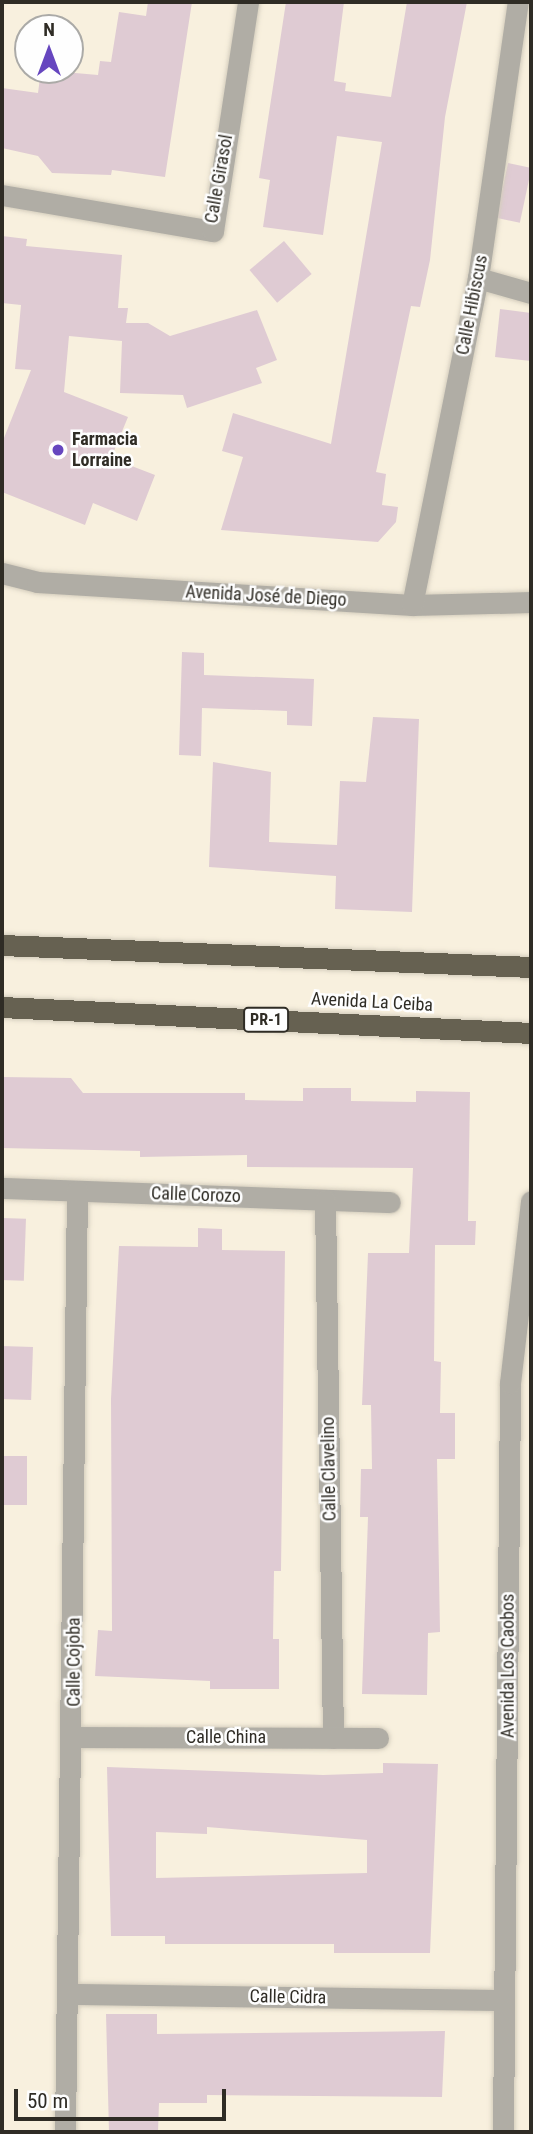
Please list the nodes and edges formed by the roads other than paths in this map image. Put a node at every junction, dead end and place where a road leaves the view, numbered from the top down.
1 (248, 2) edge
2 (518, 2) edge
3 (2, 195) edge
4 (478, 278) junction
5 (531, 293) edge
6 (2, 573) edge
7 (531, 602) edge
8 (412, 605) junction
9 (2, 945) edge
10 (531, 967) edge
11 (2, 1007) edge
12 (531, 1033) edge
13 (2, 1188) edge
14 (77, 1191) junction
15 (325, 1200) junction
16 (531, 1201) edge
17 (390, 1202) dead end
18 (74, 1737) junction
19 (333, 1738) junction
20 (378, 1738) dead end
21 (71, 1994) junction
22 (504, 2000) junction
23 (65, 2132) edge
24 (503, 2132) edge

1 - 3 street, Calle Girasol
2 - 4 street, Calle Hibiscus
4 - 5 street
4 - 8 street, Calle Hibiscus
6 - 8 street, Avenida José de Diego
7 - 8 street, Avenida José de Diego
9 - 10 highway
11 - 12 highway, Avenida La Ceiba / PR-1
13 - 14 street, Calle Corozo
14 - 15 street, Calle Corozo
14 - 18 street, Calle Cojoba
15 - 17 street, Calle Corozo
15 - 19 street, Calle Clavelino
16 - 22 street, Avenida Los Caobos
18 - 19 street, Calle China
18 - 21 street, Calle Cojoba
19 - 20 street, Calle China
21 - 22 street, Calle Cidra
21 - 23 street, Calle Cojoba
22 - 24 street, Avenida Los Caobos

